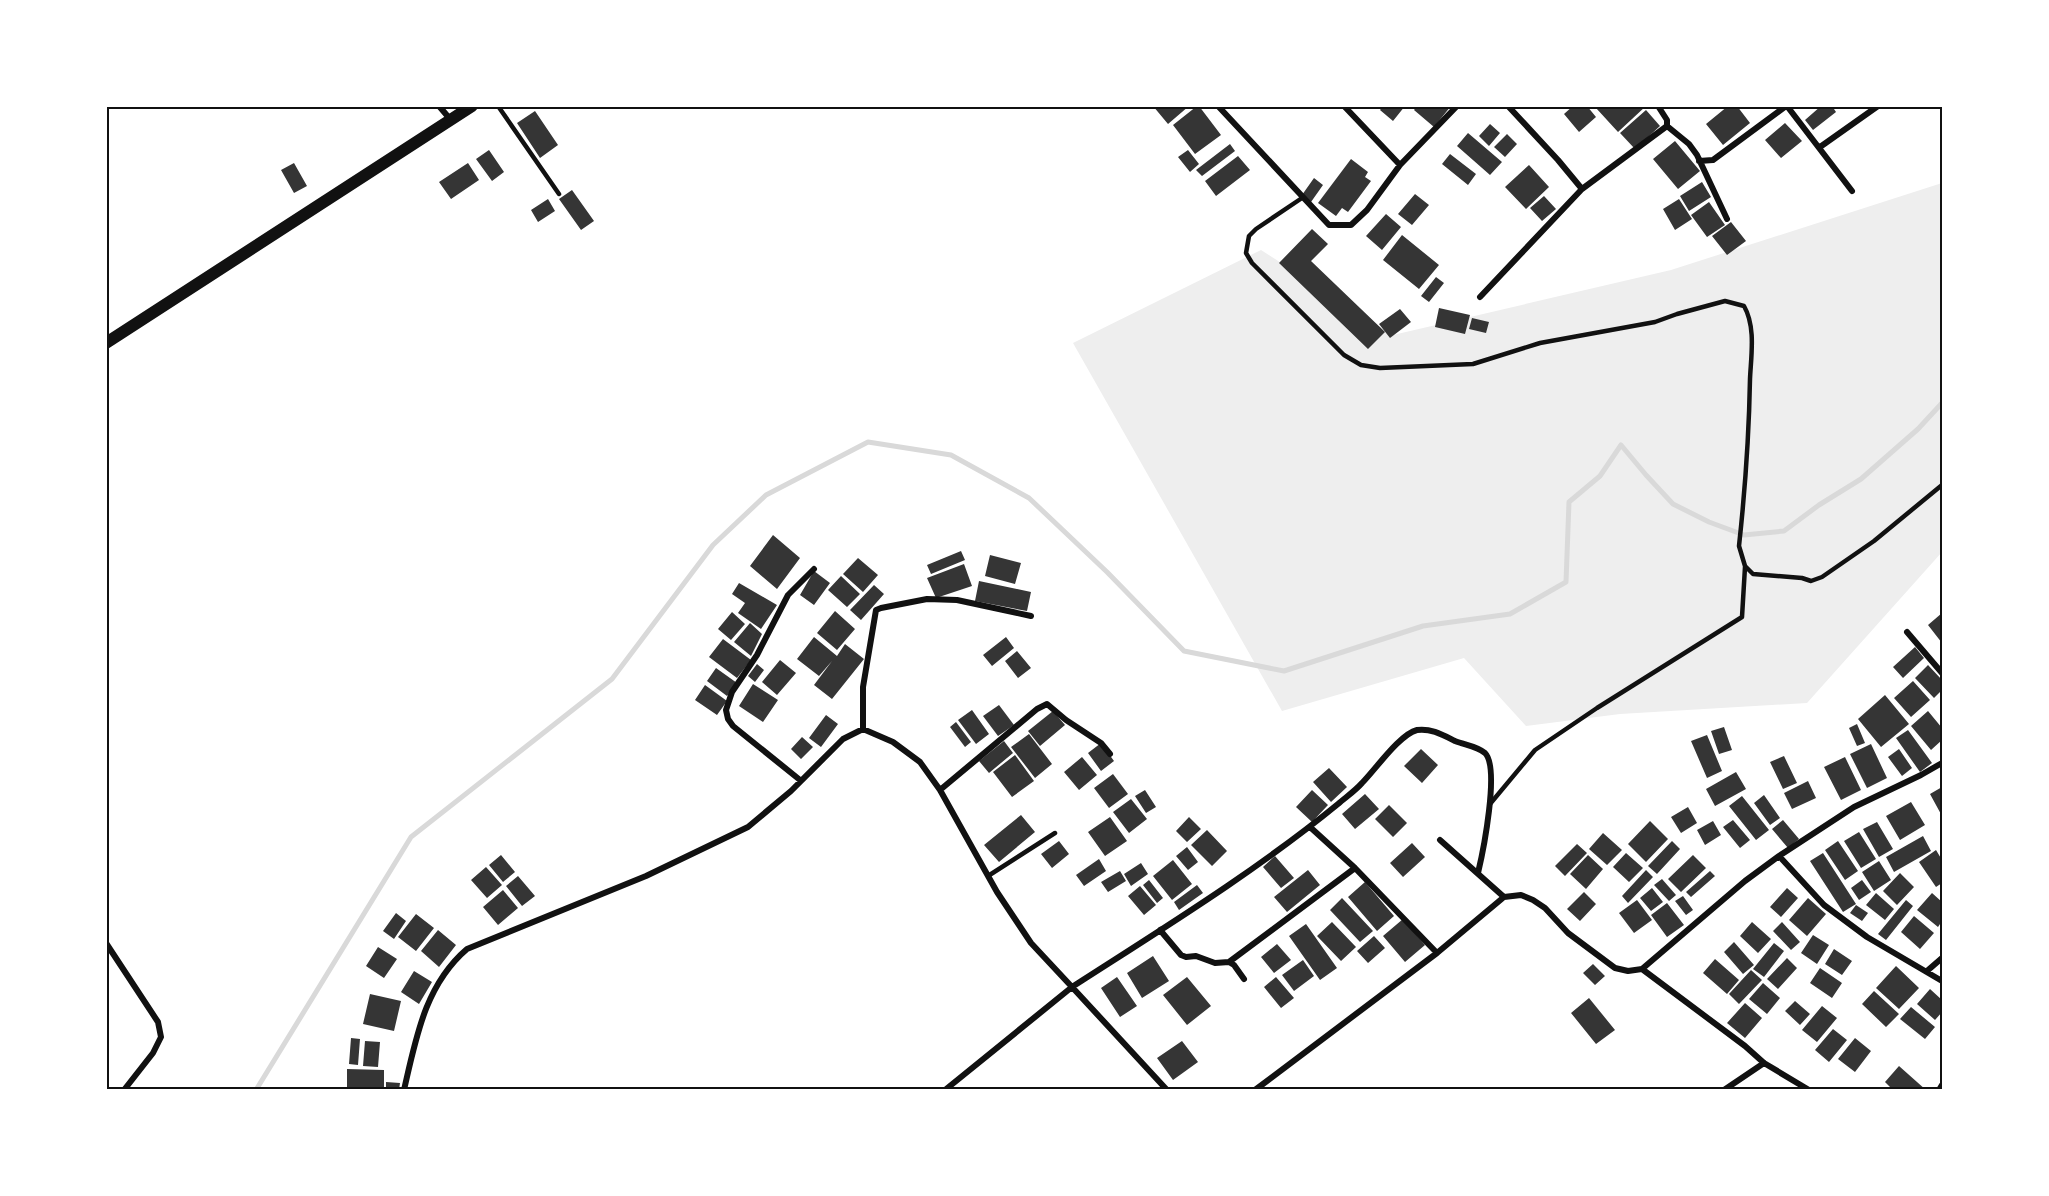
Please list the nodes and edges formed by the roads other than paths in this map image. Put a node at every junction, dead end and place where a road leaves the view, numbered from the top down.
1 (439, 106) edge
2 (472, 106) edge
3 (498, 106) edge
4 (1218, 106) edge
5 (1344, 106) edge
6 (1457, 106) edge
7 (1508, 106) edge
8 (1658, 106) edge
9 (1787, 106) edge
10 (1878, 106) edge
11 (451, 120) junction
12 (1667, 126) junction
13 (1820, 147) junction
14 (1699, 161) junction
15 (1400, 165) junction
16 (1582, 189) junction
17 (1852, 190) dead end
18 (559, 194) dead end
19 (1302, 198) junction
20 (1727, 219) dead end
21 (1480, 297) dead end
22 (106, 343) edge
23 (1942, 485) edge
24 (1745, 566) junction
25 (814, 569) dead end
26 (1031, 616) dead end
27 (1907, 632) dead end
28 (1942, 673) edge
29 (862, 729) junction
30 (1110, 754) dead end
31 (1942, 763) edge
32 (800, 780) junction
33 (940, 790) junction
34 (1488, 806) junction
35 (1310, 827) junction
36 (1055, 833) dead end
37 (1440, 840) dead end
38 (1779, 856) junction
39 (1355, 868) junction
40 (1478, 873) junction
41 (988, 876) junction
42 (1504, 897) junction
43 (1160, 930) junction
44 (106, 943) edge
45 (1437, 953) junction
46 (1942, 958) edge
47 (1229, 962) junction
48 (1642, 969) junction
49 (1927, 971) junction
50 (1245, 979) dead end
51 (1942, 981) edge
52 (1072, 987) junction
53 (1764, 1064) junction
54 (1942, 1085) edge
55 (124, 1089) edge
56 (404, 1089) edge
57 (945, 1089) edge
58 (1167, 1089) edge
59 (1255, 1089) edge
60 (1724, 1089) edge
61 (1809, 1089) edge
62 (1938, 1089) edge

1 - 11 street
2 - 11 main road
3 - 18 lane
4 - 19 street
5 - 15 street
6 - 15 street
7 - 16 street
8 - 12 street
9 - 13 street
9 - 14 street
10 - 13 street
11 - 22 main road
12 - 14 street
12 - 16 street
13 - 17 street
14 - 20 street
15 - 19 street
16 - 21 street
19 - 24 lane
23 - 24 lane
24 - 34 lane
25 - 32 street
26 - 29 street
27 - 28 street
29 - 32 street
29 - 33 street
30 - 33 street
31 - 38 street
32 - 56 street
33 - 41 street
34 - 35 street
34 - 40 street
35 - 39 street
35 - 43 street
36 - 41 lane
37 - 40 street
38 - 48 street
38 - 49 street
39 - 45 street
39 - 47 street
40 - 42 street
41 - 52 street
42 - 45 street
42 - 48 street
43 - 47 street
43 - 52 street
44 - 55 street
45 - 59 street
46 - 49 street
47 - 50 street
48 - 53 street
49 - 51 street
52 - 57 street
52 - 58 street
53 - 60 street
53 - 61 street
54 - 62 street

